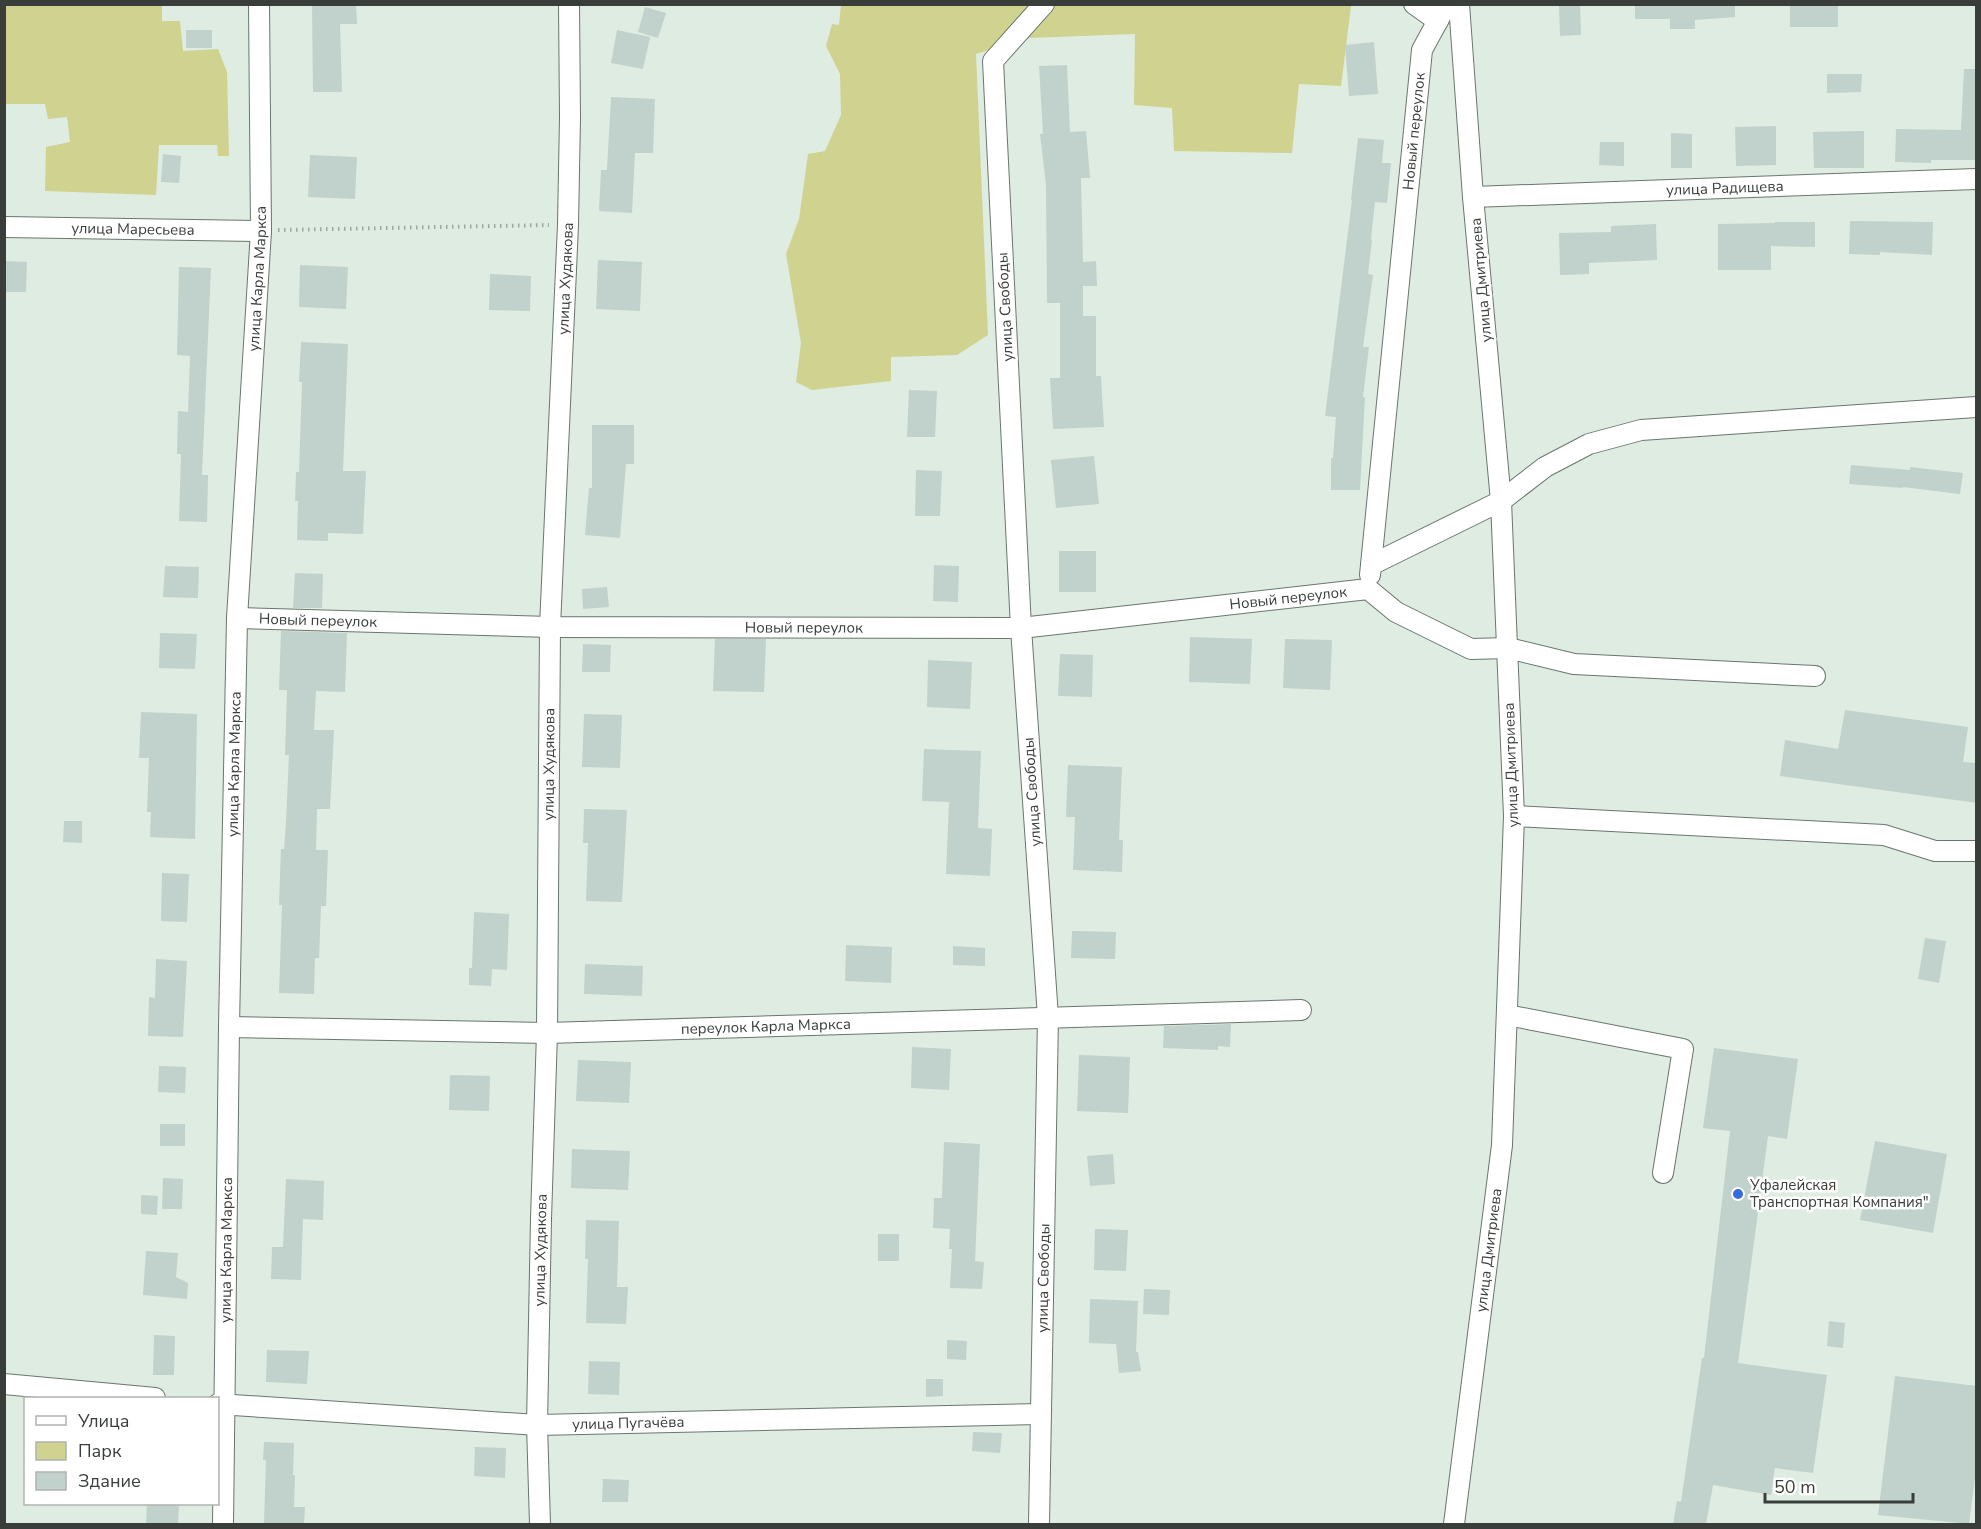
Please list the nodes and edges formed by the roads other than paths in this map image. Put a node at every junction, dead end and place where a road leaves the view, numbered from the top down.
1 (259, 4) edge
2 (569, 4) edge
3 (1044, 4) edge
4 (1414, 4) edge
5 (1459, 4) edge
6 (1442, 13) edge
7 (1977, 179) edge
8 (1473, 197) junction
9 (4, 227) edge
10 (261, 231) junction
11 (1977, 407) edge
12 (1501, 501) junction
13 (1371, 565) junction
14 (1368, 589) junction
15 (237, 618) junction
16 (550, 627) junction
17 (1021, 628) junction
18 (1508, 648) junction
19 (1815, 676) dead end
20 (1514, 816) junction
21 (1977, 851) edge
22 (1301, 1010) dead end
23 (1507, 1015) junction
24 (1048, 1017) junction
25 (229, 1027) junction
26 (547, 1033) junction
27 (1663, 1173) dead end
28 (4, 1384) edge
29 (144, 1397) edge
30 (221, 1405) edge
31 (1040, 1414) junction
32 (537, 1425) junction
33 (223, 1524) edge
34 (540, 1524) edge
35 (1039, 1524) edge
36 (1454, 1524) edge

1 - 10 street, улица Карла Маркса
2 - 16 street, улица Худякова
3 - 17 street, улица Свободы
4 - 6 street
5 - 8 street, улица Дмитриева
6 - 13 street, Новый переулок
7 - 8 street, улица Радищева
8 - 12 street, улица Дмитриева
9 - 10 street, улица Маресьева
10 - 15 street, улица Карла Маркса
11 - 12 street
12 - 13 street
12 - 18 street, улица Дмитриева
13 - 14 street, Новый переулок
14 - 17 street, Новый переулок
14 - 18 street, Новый переулок
15 - 16 street, Новый переулок
15 - 25 street, улица Карла Маркса
16 - 17 street, Новый переулок
16 - 26 street, улица Худякова
17 - 24 street, улица Свободы
18 - 19 street, Новый переулок
18 - 20 street, улица Дмитриева
20 - 21 street
20 - 23 street, улица Дмитриева
22 - 24 street, переулок Карла Маркса
23 - 27 street
23 - 36 street, улица Дмитриева
24 - 26 street, переулок Карла Маркса
24 - 31 street, улица Свободы
25 - 26 street, переулок Карла Маркса
25 - 30 street, улица Карла Маркса
26 - 32 street, улица Худякова
28 - 29 street
30 - 32 street, улица Пугачёва
30 - 33 street, улица Карла Маркса
31 - 32 street, улица Пугачёва
31 - 35 street, улица Свободы
32 - 34 street, улица Худякова

